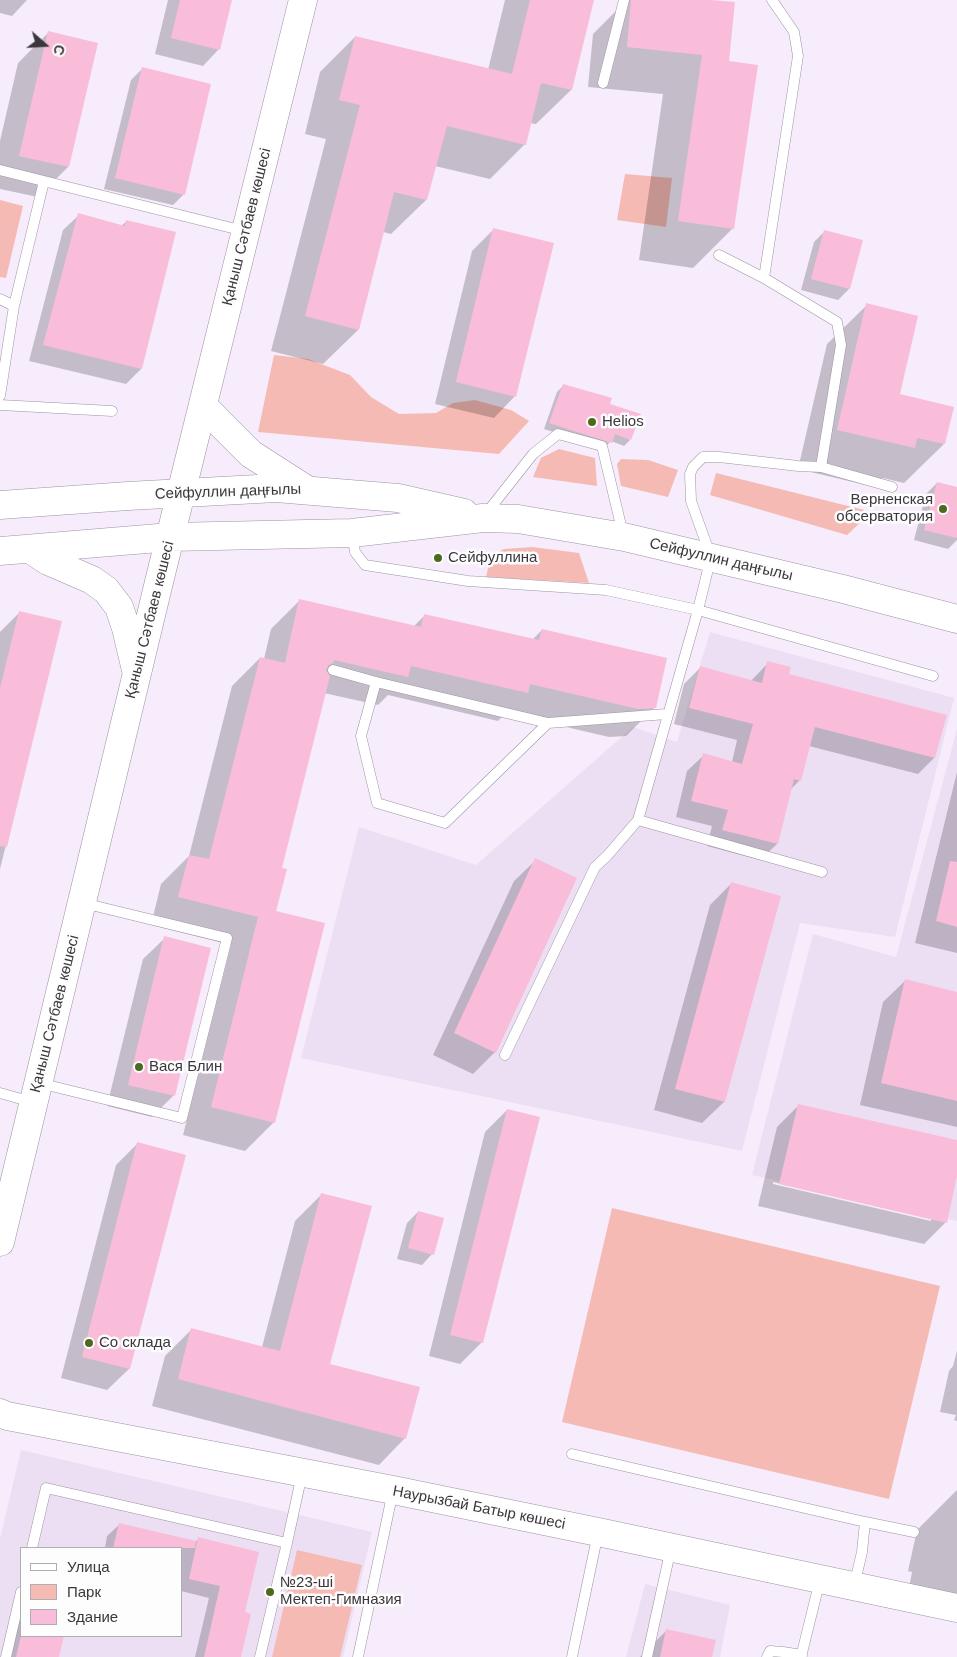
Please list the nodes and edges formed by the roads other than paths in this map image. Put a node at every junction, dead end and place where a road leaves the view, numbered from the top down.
1 (303, 0) edge
2 (624, 0) edge
3 (772, 0) edge
4 (603, 83) dead end
5 (0, 170) edge
6 (44, 181) junction
7 (246, 231) junction
8 (719, 255) dead end
9 (764, 278) junction
10 (0, 299) edge
11 (14, 306) junction
12 (0, 396) edge
13 (0, 405) edge
14 (203, 406) junction
15 (112, 411) dead end
16 (821, 467) junction
17 (892, 487) dead end
18 (305, 489) junction
19 (182, 493) junction
20 (0, 505) edge
21 (483, 518) junction
22 (352, 533) junction
23 (170, 537) junction
24 (624, 537) junction
25 (30, 549) junction
26 (0, 551) edge
27 (711, 557) junction
28 (698, 610) junction
29 (957, 618) edge
30 (333, 670) dead end
31 (137, 675) junction
32 (933, 676) dead end
33 (376, 682) junction
34 (667, 714) junction
35 (548, 723) junction
36 (638, 820) junction
37 (822, 872) dead end
38 (82, 903) junction
39 (505, 1055) dead end
40 (0, 1093) edge
41 (36, 1093) junction
42 (0, 1242) edge
43 (0, 1413) edge
44 (572, 1454) dead end
45 (302, 1473) junction
46 (393, 1490) junction
47 (865, 1522) junction
48 (598, 1532) junction
49 (914, 1532) dead end
50 (287, 1543) junction
51 (32, 1547) edge
52 (671, 1548) junction
53 (820, 1580) junction
54 (853, 1587) junction
55 (20, 1596) edge
56 (957, 1608) edge
57 (802, 1656) edge
58 (6, 1657) edge
59 (260, 1657) edge
60 (358, 1657) edge
61 (572, 1657) edge
62 (647, 1657) edge
63 (767, 1657) edge

1 - 7 main road, Қаныш Сәтбаев көшесі
2 - 4 lane
3 - 9 lane
5 - 6 lane
6 - 7 lane
6 - 11 lane
7 - 14 main road, Қаныш Сәтбаев көшесі
8 - 9 lane
9 - 16 lane
10 - 11 lane
11 - 12 lane
13 - 15 lane
14 - 18 main road
14 - 19 main road, Қаныш Сәтбаев көшесі
16 - 17 lane
16 - 27 lane
18 - 19 main road, Сейфуллин даңғылы
18 - 21 main road, Сейфуллин даңғылы
19 - 20 main road, Сейфуллин даңғылы
19 - 23 main road, Қаныш Сәтбаев көшесі
21 - 22 main road, Сейфуллин даңғылы
21 - 24 main road, Сейфуллин даңғылы
21 - 24 lane
22 - 23 main road, Сейфуллин даңғылы
22 - 28 lane
23 - 25 main road, Сейфуллин даңғылы
23 - 31 main road, Қаныш Сәтбаев көшесі
24 - 27 main road, Сейфуллин даңғылы
25 - 26 main road, Сейфуллин даңғылы
25 - 31 main road
27 - 28 lane
27 - 29 main road, Сейфуллин даңғылы
28 - 32 lane
28 - 34 lane
30 - 33 lane
31 - 38 main road, Қаныш Сәтбаев көшесі
33 - 35 lane
33 - 35 lane
34 - 35 lane
34 - 36 lane
36 - 37 lane
36 - 39 lane
38 - 41 main road, Қаныш Сәтбаев көшесі
38 - 41 lane
40 - 41 lane
41 - 42 main road, Қаныш Сәтбаев көшесі
43 - 45 main road, Наурызбай Батыр көшесі
44 - 47 lane
45 - 46 main road, Наурызбай Батыр көшесі
45 - 50 lane
46 - 48 main road, Наурызбай Батыр көшесі
46 - 60 lane
47 - 49 lane
47 - 54 lane
48 - 52 main road, Наурызбай Батыр көшесі
48 - 61 lane
50 - 51 lane
50 - 59 lane
52 - 53 main road, Наурызбай Батыр көшесі
52 - 62 lane
53 - 54 main road, Наурызбай Батыр көшесі
53 - 57 lane
54 - 56 main road, Наурызбай Батыр көшесі
55 - 58 lane
57 - 63 lane

